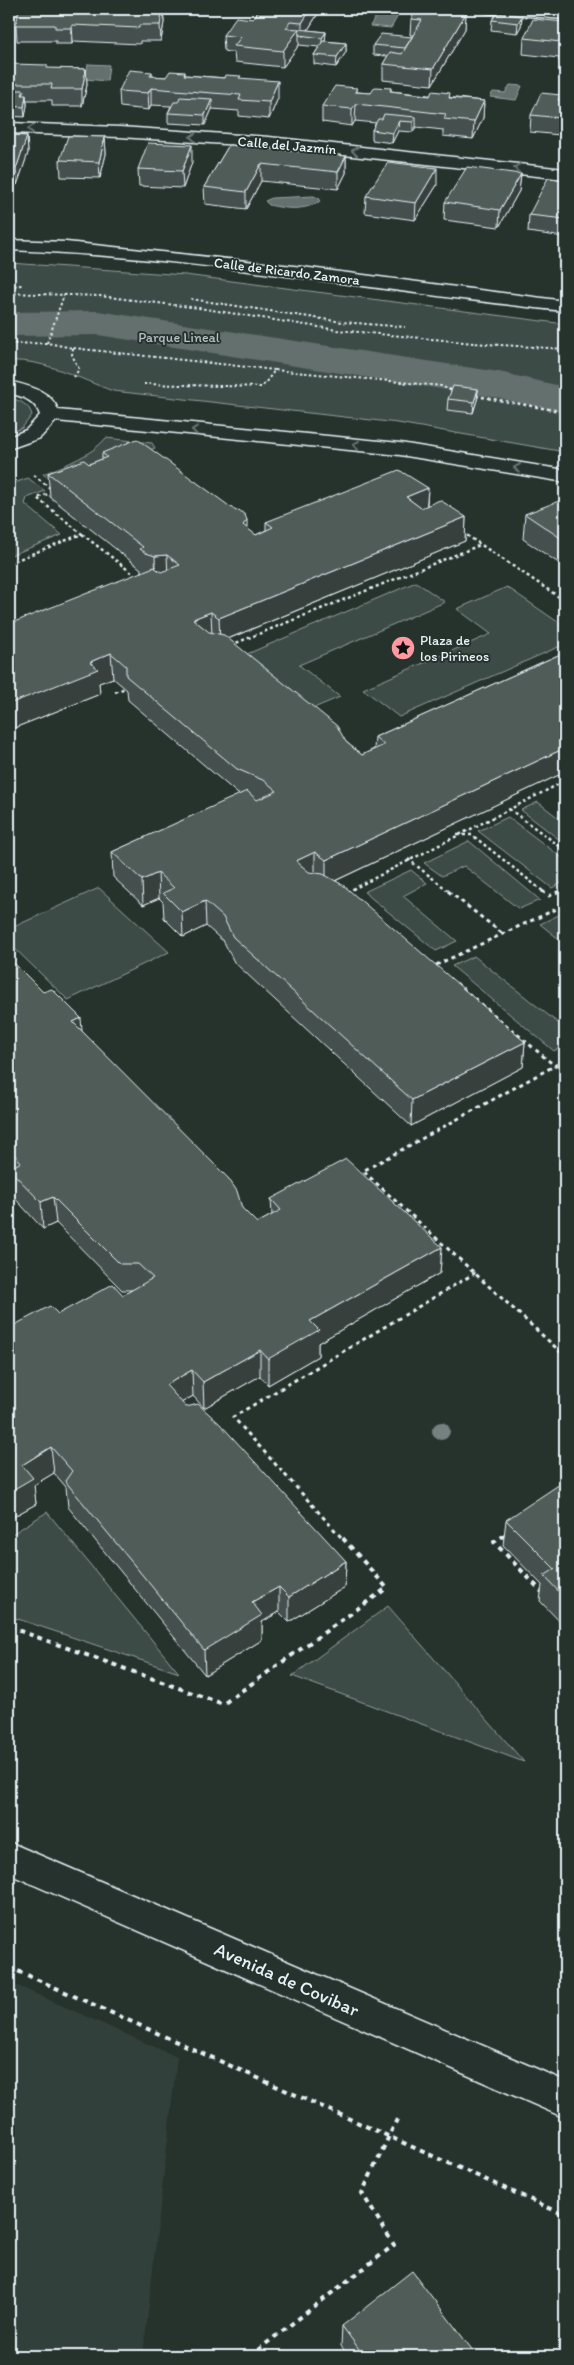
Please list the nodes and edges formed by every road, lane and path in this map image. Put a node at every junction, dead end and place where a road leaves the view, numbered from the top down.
1 (488, 9) edge
2 (565, 15) edge
3 (9, 128) edge
4 (565, 174) edge
5 (9, 245) edge
6 (27, 285) dead end
7 (9, 286) edge
8 (9, 293) edge
9 (64, 294) junction
10 (189, 299) dead end
11 (565, 306) edge
12 (410, 327) dead end
13 (47, 343) junction
14 (9, 344) edge
15 (73, 348) junction
16 (565, 349) edge
17 (275, 370) junction
18 (71, 381) dead end
19 (138, 383) dead end
20 (9, 388) edge
21 (456, 393) edge
22 (474, 396) edge
23 (565, 412) edge
24 (50, 415) junction
25 (9, 443) edge
26 (30, 472) dead end
27 (565, 476) edge
28 (457, 529) edge
29 (82, 534) junction
30 (481, 545) junction
31 (9, 563) edge
32 (139, 578) edge
33 (565, 601) edge
34 (225, 648) edge
35 (134, 684) edge
36 (116, 692) dead end
37 (565, 781) edge
38 (508, 809) junction
39 (456, 835) junction
40 (565, 850) edge
41 (408, 859) junction
42 (565, 888) edge
43 (354, 897) edge
44 (565, 905) edge
45 (503, 934) junction
46 (428, 959) edge
47 (436, 965) junction
48 (443, 972) edge
49 (451, 978) edge
50 (565, 1060) edge
51 (555, 1066) junction
52 (475, 1273) junction
53 (565, 1356) edge
54 (510, 1532) edge
55 (546, 1596) dead end
56 (9, 1627) edge
57 (9, 1858) edge
58 (9, 1967) edge
59 (565, 2100) edge
60 (399, 2115) dead end
61 (390, 2136) junction
62 (565, 2215) edge
63 (250, 2356) edge

1 - 2 street
4 -> 3 street, Calle del Jazmín
5 - 11 street, Calle de Ricardo Zamora
6 - 7 path
8 - 9 path
9 - 13 path
9 - 16 path
10 - 12 path
13 - 14 path
13 - 15 path
15 - 17 path
15 - 18 path
17 - 19 path
17 - 21 path
20 - 24 street
22 - 23 path
24 - 25 street
27 -> 24 street
26 - 29 path
28 - 30 path
29 - 31 path
29 - 32 path
30 - 33 path
30 - 34 path
35 - 36 path
37 - 38 path
38 - 39 path
38 - 40 path
39 - 41 path
39 - 42 path
41 - 43 path
41 - 45 path
44 - 45 path
45 - 47 path
46 - 47 path
47 - 48 path
49 - 51 path
50 - 51 path
51 - 52 path
52 - 53 path
52 - 56 path
54 - 55 path
57 - 59 street, Avenida de Covibar
58 - 61 path
60 - 61 path
61 - 62 path
61 - 63 path

